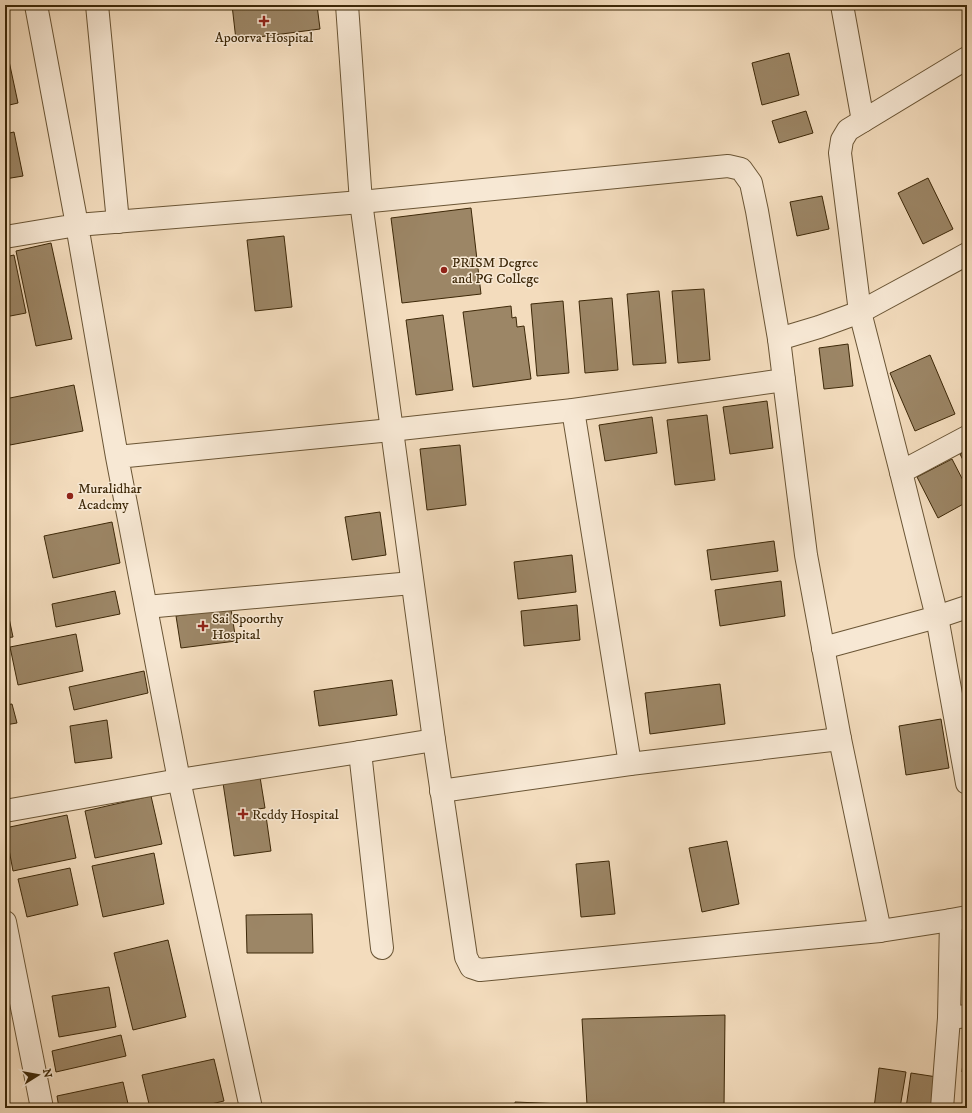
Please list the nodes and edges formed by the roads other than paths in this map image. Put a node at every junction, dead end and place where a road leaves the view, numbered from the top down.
1 (36, 5) edge
2 (97, 5) edge
3 (347, 5) edge
4 (842, 5) edge
5 (967, 58) edge
6 (863, 121) junction
7 (361, 202) junction
8 (118, 222) junction
9 (77, 225) junction
10 (5, 237) edge
11 (967, 254) edge
12 (860, 312) junction
13 (779, 339) junction
14 (784, 380) junction
15 (572, 410) junction
16 (391, 430) junction
17 (967, 437) edge
18 (117, 457) junction
19 (901, 472) junction
20 (412, 583) junction
21 (967, 606) edge
22 (146, 607) junction
23 (937, 617) junction
24 (823, 648) junction
25 (840, 739) junction
26 (434, 740) junction
27 (360, 752) junction
28 (630, 764) junction
29 (179, 780) junction
30 (967, 783) edge
31 (441, 791) junction
32 (5, 811) edge
33 (959, 919) edge
34 (5, 922) edge
35 (880, 930) junction
36 (382, 948) dead end
37 (958, 1017) edge
38 (42, 1108) edge
39 (251, 1108) edge
40 (942, 1108) edge

1 - 9 street
2 - 8 street
3 - 7 street
4 - 6 street
5 - 6 street
6 - 12 street
7 - 8 street
7 - 13 street
7 - 16 street
8 - 9 street
9 - 10 street
9 - 18 street
11 - 12 street
12 - 13 street
12 - 19 street
13 - 14 street
14 - 15 street
14 - 24 street
15 - 16 street
15 - 28 street
16 - 18 street
16 - 20 street
17 - 19 street
18 - 22 street
19 - 23 street
20 - 22 street
20 - 26 street
21 - 23 street
22 - 29 street
23 - 24 street
23 - 30 street
24 - 25 street
25 - 28 street
25 - 35 street
26 - 27 street
26 - 31 street
27 - 29 street
27 - 36 street
28 - 31 street
29 - 32 street
29 - 39 street
31 - 35 street
33 - 35 street
33 - 37 street
34 - 38 street
37 - 40 street

